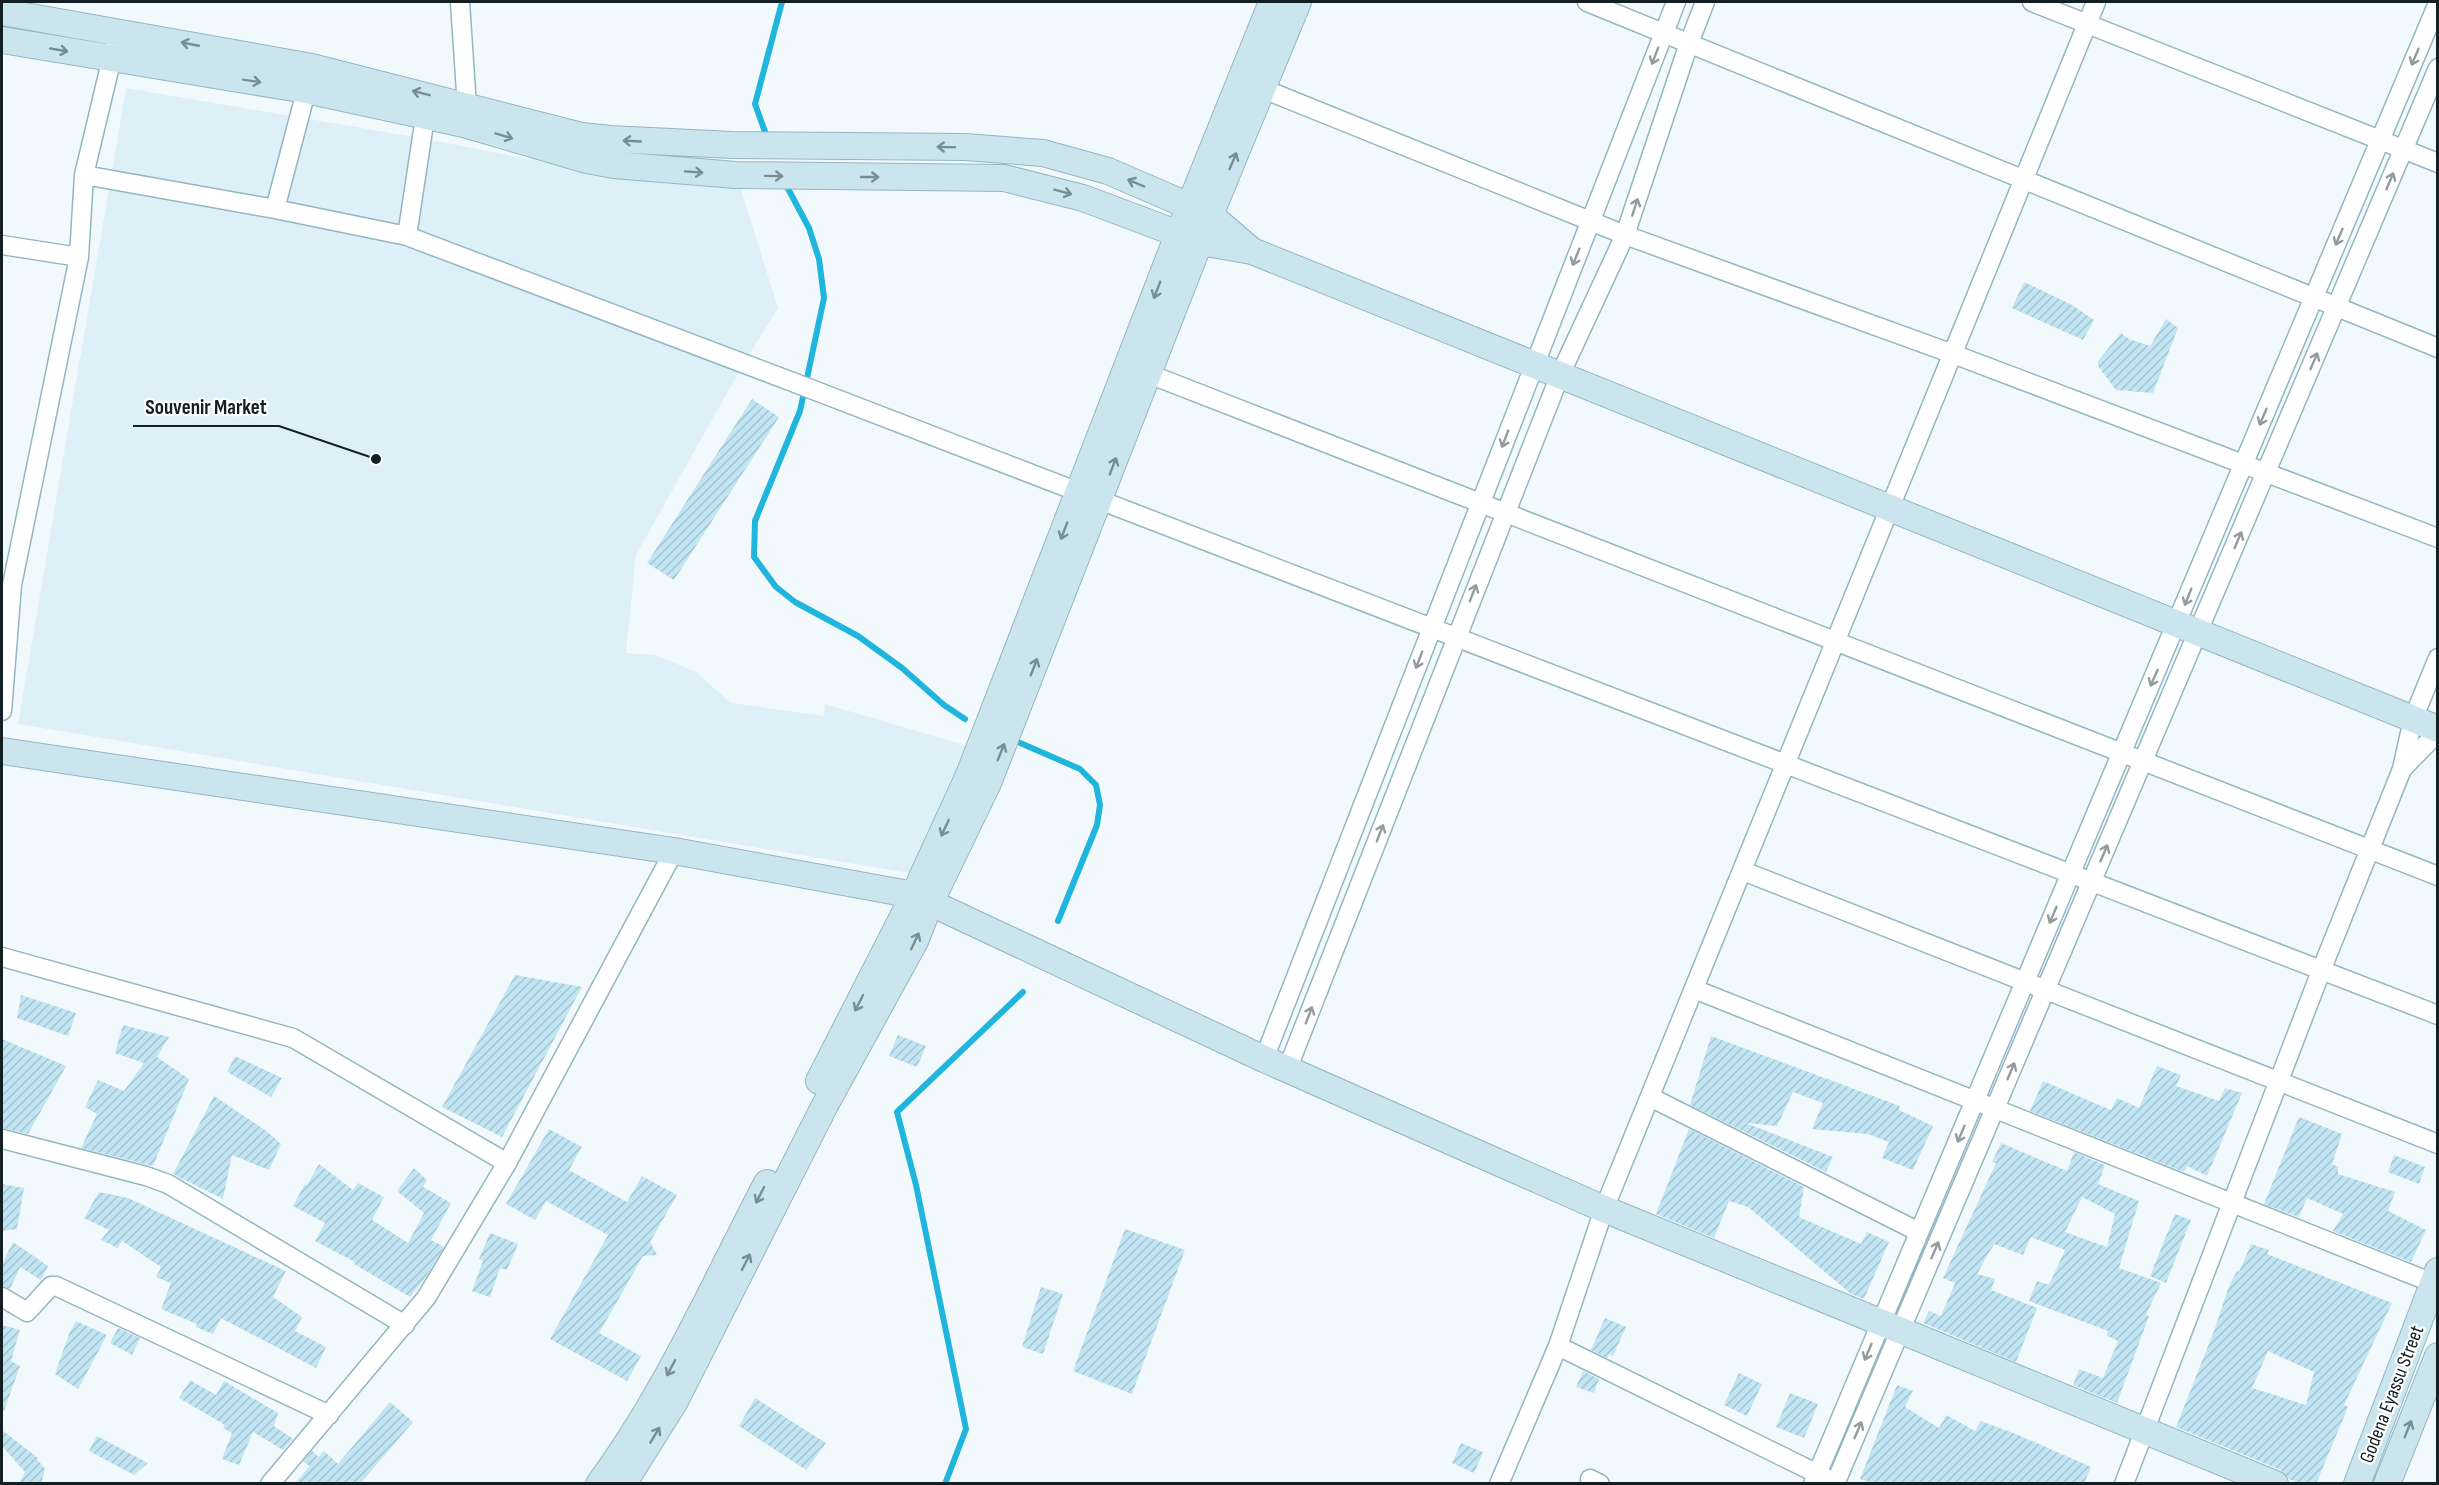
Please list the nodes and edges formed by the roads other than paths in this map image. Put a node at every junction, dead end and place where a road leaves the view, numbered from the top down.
1 (460, 2) edge
2 (1272, 2) edge
3 (1298, 2) edge
4 (1587, 2) edge
5 (1676, 2) edge
6 (1705, 2) edge
7 (2032, 2) edge
8 (2096, 2) edge
9 (2438, 3) edge
10 (2, 12) edge
11 (2088, 24) junction
12 (117, 30) junction
13 (1664, 33) junction
14 (2, 40) edge
15 (1689, 43) junction
16 (112, 59) junction
17 (2438, 68) edge
18 (309, 78) junction
19 (1252, 84) junction
20 (466, 115) junction
21 (425, 117) junction
22 (2380, 140) junction
23 (2403, 150) junction
24 (2438, 164) edge
25 (84, 176) junction
26 (2024, 180) junction
27 (275, 209) junction
28 (1200, 211) junction
29 (1590, 221) junction
30 (1625, 235) junction
31 (407, 236) junction
32 (1189, 239) junction
33 (2, 245) edge
34 (1252, 251) junction
35 (79, 256) junction
36 (2313, 298) junction
37 (2336, 307) junction
38 (2438, 348) edge
39 (1953, 354) junction
40 (1533, 364) junction
41 (1149, 374) junction
42 (1560, 375) junction
43 (2243, 464) junction
44 (2266, 472) junction
45 (1089, 496) junction
46 (1480, 503) junction
47 (1891, 509) junction
48 (1504, 513) junction
49 (2438, 538) edge
50 (7, 584) edge
51 (1431, 628) junction
52 (2188, 628) junction
53 (1456, 638) junction
54 (1836, 642) junction
55 (2438, 658) edge
56 (2, 711) edge
57 (2413, 719) junction
58 (2438, 730) edge
59 (2, 751) edge
60 (2121, 753) junction
61 (2144, 762) junction
62 (1786, 765) junction
63 (2402, 770) junction
64 (2371, 850) junction
65 (674, 851) junction
66 (1743, 871) junction
67 (2070, 874) junction
68 (2438, 876) edge
69 (2092, 883) junction
70 (922, 899) junction
71 (2, 957) edge
72 (2321, 971) junction
73 (2024, 982) junction
74 (1694, 988) junction
75 (2045, 990) junction
76 (2438, 1015) edge
77 (1264, 1059) junction
78 (1287, 1070) junction
79 (2279, 1083) junction
80 (1650, 1096) junction
81 (1975, 1100) junction
82 (1995, 1108) junction
83 (2, 1139) edge
84 (2438, 1144) edge
85 (507, 1163) junction
86 (2232, 1203) junction
87 (1605, 1209) junction
88 (1919, 1232) junction
89 (2436, 1279) edge
90 (2, 1297) edge
91 (718, 1297) junction
92 (405, 1325) junction
93 (1891, 1326) junction
94 (1558, 1346) junction
95 (2438, 1356) edge
96 (329, 1415) junction
97 (2145, 1430) junction
98 (1815, 1479) edge
99 (1837, 1483) edge
100 (270, 1484) edge
101 (599, 1484) edge
102 (623, 1484) edge
103 (1499, 1484) edge
104 (2124, 1484) edge
105 (2275, 1484) edge
106 (2357, 1484) edge
107 (2387, 1484) edge

1 - 20 street
2 - 19 street
3 - 19 street
4 - 13 street
5 - 13 street
6 - 15 street
7 - 11 street
8 - 11 street
9 -> 22 street
10 - 12 street
11 - 22 street
11 - 26 street
12 - 16 street
18 -> 12 street
13 - 15 street
13 -> 29 street
14 -> 16 street
15 - 26 street
30 -> 15 street
16 -> 18 street
16 - 25 street
17 - 23 street
20 -> 18 street
18 - 21 street
18 - 27 street
19 - 28 street
19 - 29 street
20 - 21 street
28 -> 20 street
20 -> 32 street
21 - 31 street
22 - 23 street
22 -> 36 street
23 - 24 street
37 -> 23 street
25 - 27 street
25 - 35 street
26 - 36 street
26 - 39 street
27 - 31 street
28 - 32 street
28 - 34 street
29 - 30 street
29 -> 40 street
30 - 39 street
30 - 42 street
31 - 45 street
32 - 34 street
32 - 41 street
32 -> 45 street
33 - 35 street
34 - 40 street
35 - 50 street
36 - 37 street
36 -> 43 street
37 - 38 street
44 -> 37 street
39 - 43 street
39 - 47 street
40 - 42 street
40 -> 46 street
45 -> 41 street
41 - 46 street
42 - 47 street
42 - 48 street
43 - 44 street
43 -> 52 street
44 - 49 street
52 -> 44 street
45 - 51 street
45 - 70 street
46 - 48 street
46 - 51 street
47 - 52 street
47 - 54 street
53 -> 48 street
48 - 54 street
50 - 56 street
51 - 53 street
51 -> 77 street
52 - 57 street
52 -> 60 street
52 - 61 street
53 - 62 street
78 -> 53 street
54 - 60 street
54 - 62 street
55 - 57 street
57 - 58 street
57 - 63 street
58 - 63 street
59 - 65 street
60 - 61 street
60 - 67 street
61 - 64 street
69 -> 61 street
62 - 66 street
62 - 67 street
63 - 64 street
64 - 68 street
64 - 72 street
65 - 70 street
65 - 85 street
66 - 73 street
66 - 74 street
67 - 69 street
67 -> 73 street
69 - 72 street
69 - 75 street
70 - 77 street
70 - 91 street
71 - 85 street
72 - 76 street
72 - 79 street
73 - 75 street
73 - 81 street
74 - 80 street
74 - 81 street
75 - 79 street
82 -> 75 street
77 - 78 street
78 - 87 street
79 - 84 street
79 - 86 street
80 - 87 street
80 - 88 street
81 - 82 street
81 -> 88 street
82 - 86 street
93 -> 82 street
83 - 92 street
85 - 92 street
86 - 89 street
86 - 97 street
87 - 93 street
87 - 94 street
88 - 93 street
89 - 106 street, Godena Eyassu Street
90 - 96 street
91 -> 101 street
102 -> 91 street
92 - 96 street
93 - 97 street
93 -> 98 street
99 -> 93 street
94 - 98 street
94 - 103 street
107 -> 95 street, Godena Eyassu Street
96 - 100 street
97 - 104 street
97 - 105 street
98 - 99 street

